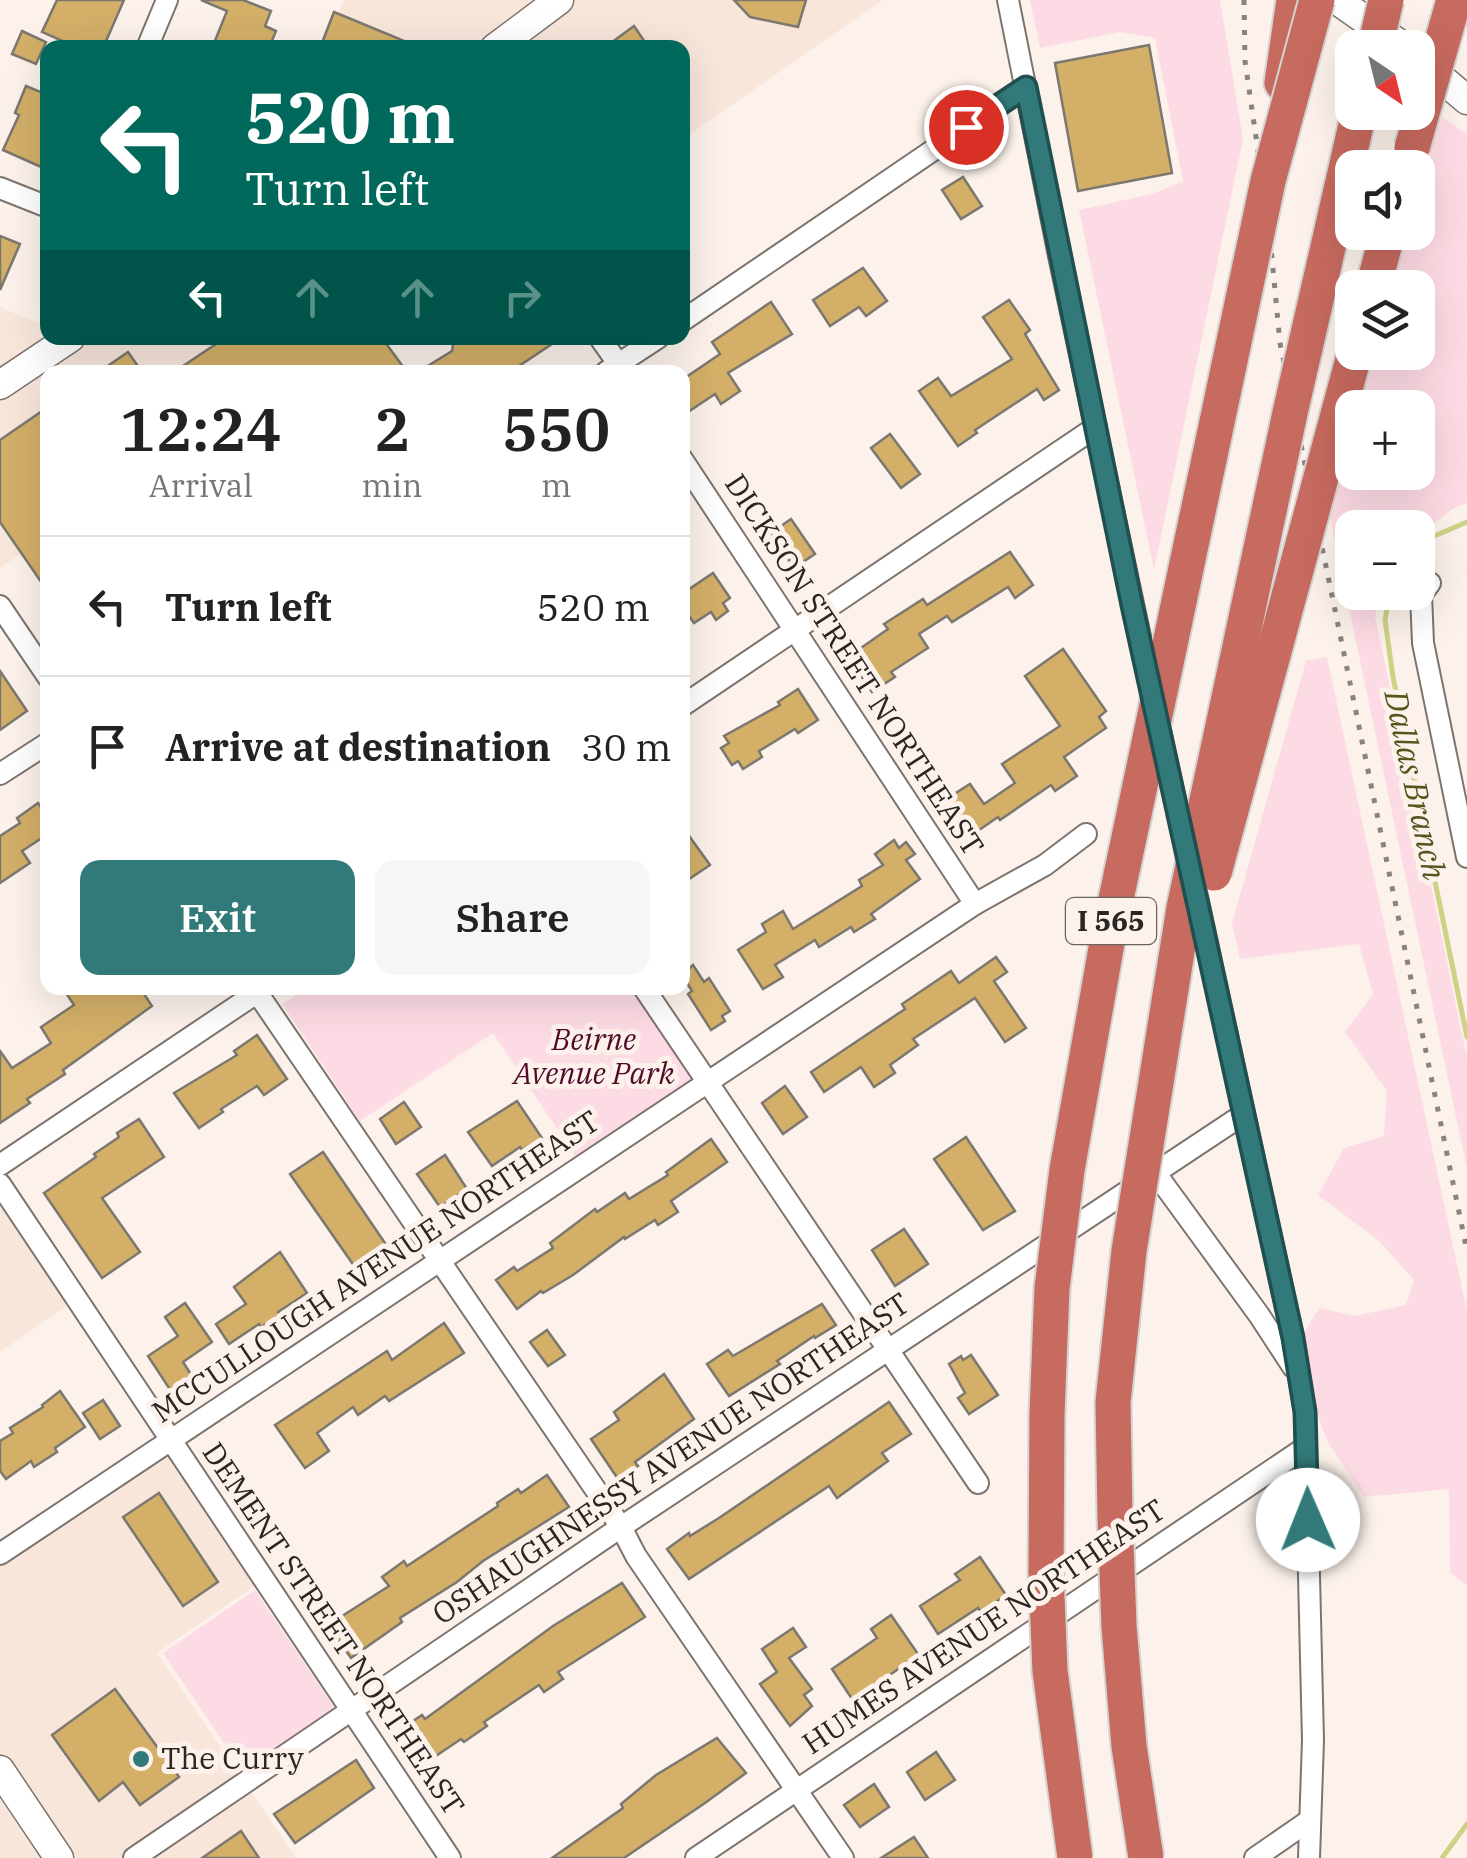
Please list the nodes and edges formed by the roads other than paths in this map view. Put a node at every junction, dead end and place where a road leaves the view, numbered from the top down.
1 (167, 0) edge
2 (1008, 0) edge
3 (1294, 0) edge
4 (1317, 0) edge
5 (1337, 0) edge
6 (1386, 0) edge
7 (1454, 0) edge
8 (557, 4) edge
9 (1467, 5) edge
10 (1379, 30) edge
11 (1380, 30) edge
12 (151, 40) edge
13 (506, 40) edge
14 (1435, 73) edge
15 (1026, 87) junction
16 (1467, 100) edge
17 (1355, 130) edge
18 (1411, 150) edge
19 (1412, 150) edge
20 (1268, 181) junction
21 (0, 188) edge
22 (40, 204) edge
23 (690, 315) edge
24 (60, 345) edge
25 (649, 345) edge
26 (623, 365) edge
27 (1350, 370) edge
28 (0, 385) edge
29 (1096, 427) junction
30 (690, 471) edge
31 (0, 606) edge
32 (1422, 610) edge
33 (795, 630) junction
34 (40, 665) edge
35 (690, 701) edge
36 (40, 748) edge
37 (0, 774) edge
38 (1460, 778) edge
39 (1086, 834) dead end
40 (1467, 857) edge
41 (975, 904) junction
42 (250, 995) edge
43 (263, 995) edge
44 (649, 995) edge
45 (708, 1082) junction
46 (1149, 1111) junction
47 (1244, 1114) junction
48 (0, 1165) edge
49 (1154, 1172) junction
50 (0, 1184) edge
51 (439, 1261) junction
52 (889, 1348) junction
53 (1299, 1378) junction
54 (170, 1440) junction
55 (1306, 1447) junction
56 (978, 1483) dead end
57 (621, 1527) junction
58 (0, 1554) edge
59 (352, 1710) junction
60 (0, 1770) edge
61 (797, 1789) junction
62 (1310, 1820) junction
63 (59, 1858) edge
64 (134, 1858) edge
65 (450, 1858) edge
66 (696, 1858) edge
67 (843, 1858) edge
68 (1075, 1858) edge
69 (1146, 1858) edge
70 (1255, 1858) edge
71 (1309, 1858) edge

1 - 12 street
2 - 15 street
3 - 20 highway, bridge
4 - 20 highway, I 565, bridge
5 - 11 main road
6 - 10 highway, bridge
7 - 18 highway, bridge
8 - 13 main road
9 - 19 highway, bridge
14 - 16 main road
15 - 23 street
15 - 29 street
17 - 46 highway, I 565, bridge
20 - 68 highway, I 565, bridge
21 - 22 street
24 - 28 main road
25 - 26 street
27 - 46 highway, bridge
29 - 33 street
29 - 47 street
30 - 33 street, DICKSON STREET NORTHEAST
31 - 34 street
32 - 38 street
33 - 35 street
33 - 41 street, DICKSON STREET NORTHEAST
36 - 37 street
38 - 40 street
39 - 41 street, MCCULLOUGH AVENUE NORTHEAST
41 - 45 street, MCCULLOUGH AVENUE NORTHEAST
42 - 48 street
43 - 51 street
44 - 45 street
45 - 51 street, MCCULLOUGH AVENUE NORTHEAST
45 - 52 street
46 - 69 highway, I 565, bridge
47 - 49 street, OSHAUGHNESSY AVENUE NORTHEAST
47 - 53 street
49 - 52 street, OSHAUGHNESSY AVENUE NORTHEAST
49 - 53 street
50 - 54 street, DEMENT STREET NORTHEAST
51 - 54 street, MCCULLOUGH AVENUE NORTHEAST
51 - 57 street
52 - 56 street
52 - 57 street, OSHAUGHNESSY AVENUE NORTHEAST
53 - 55 street
54 - 58 street, MCCULLOUGH AVENUE NORTHEAST
54 - 59 street, DEMENT STREET NORTHEAST
55 - 61 street, HUMES AVENUE NORTHEAST
55 - 62 street
57 - 59 street, OSHAUGHNESSY AVENUE NORTHEAST
57 - 61 street
59 - 64 street, OSHAUGHNESSY AVENUE NORTHEAST
59 - 65 street, DEMENT STREET NORTHEAST
60 - 63 main road
61 - 66 street, HUMES AVENUE NORTHEAST
61 - 67 street
62 - 70 street
62 - 71 street

